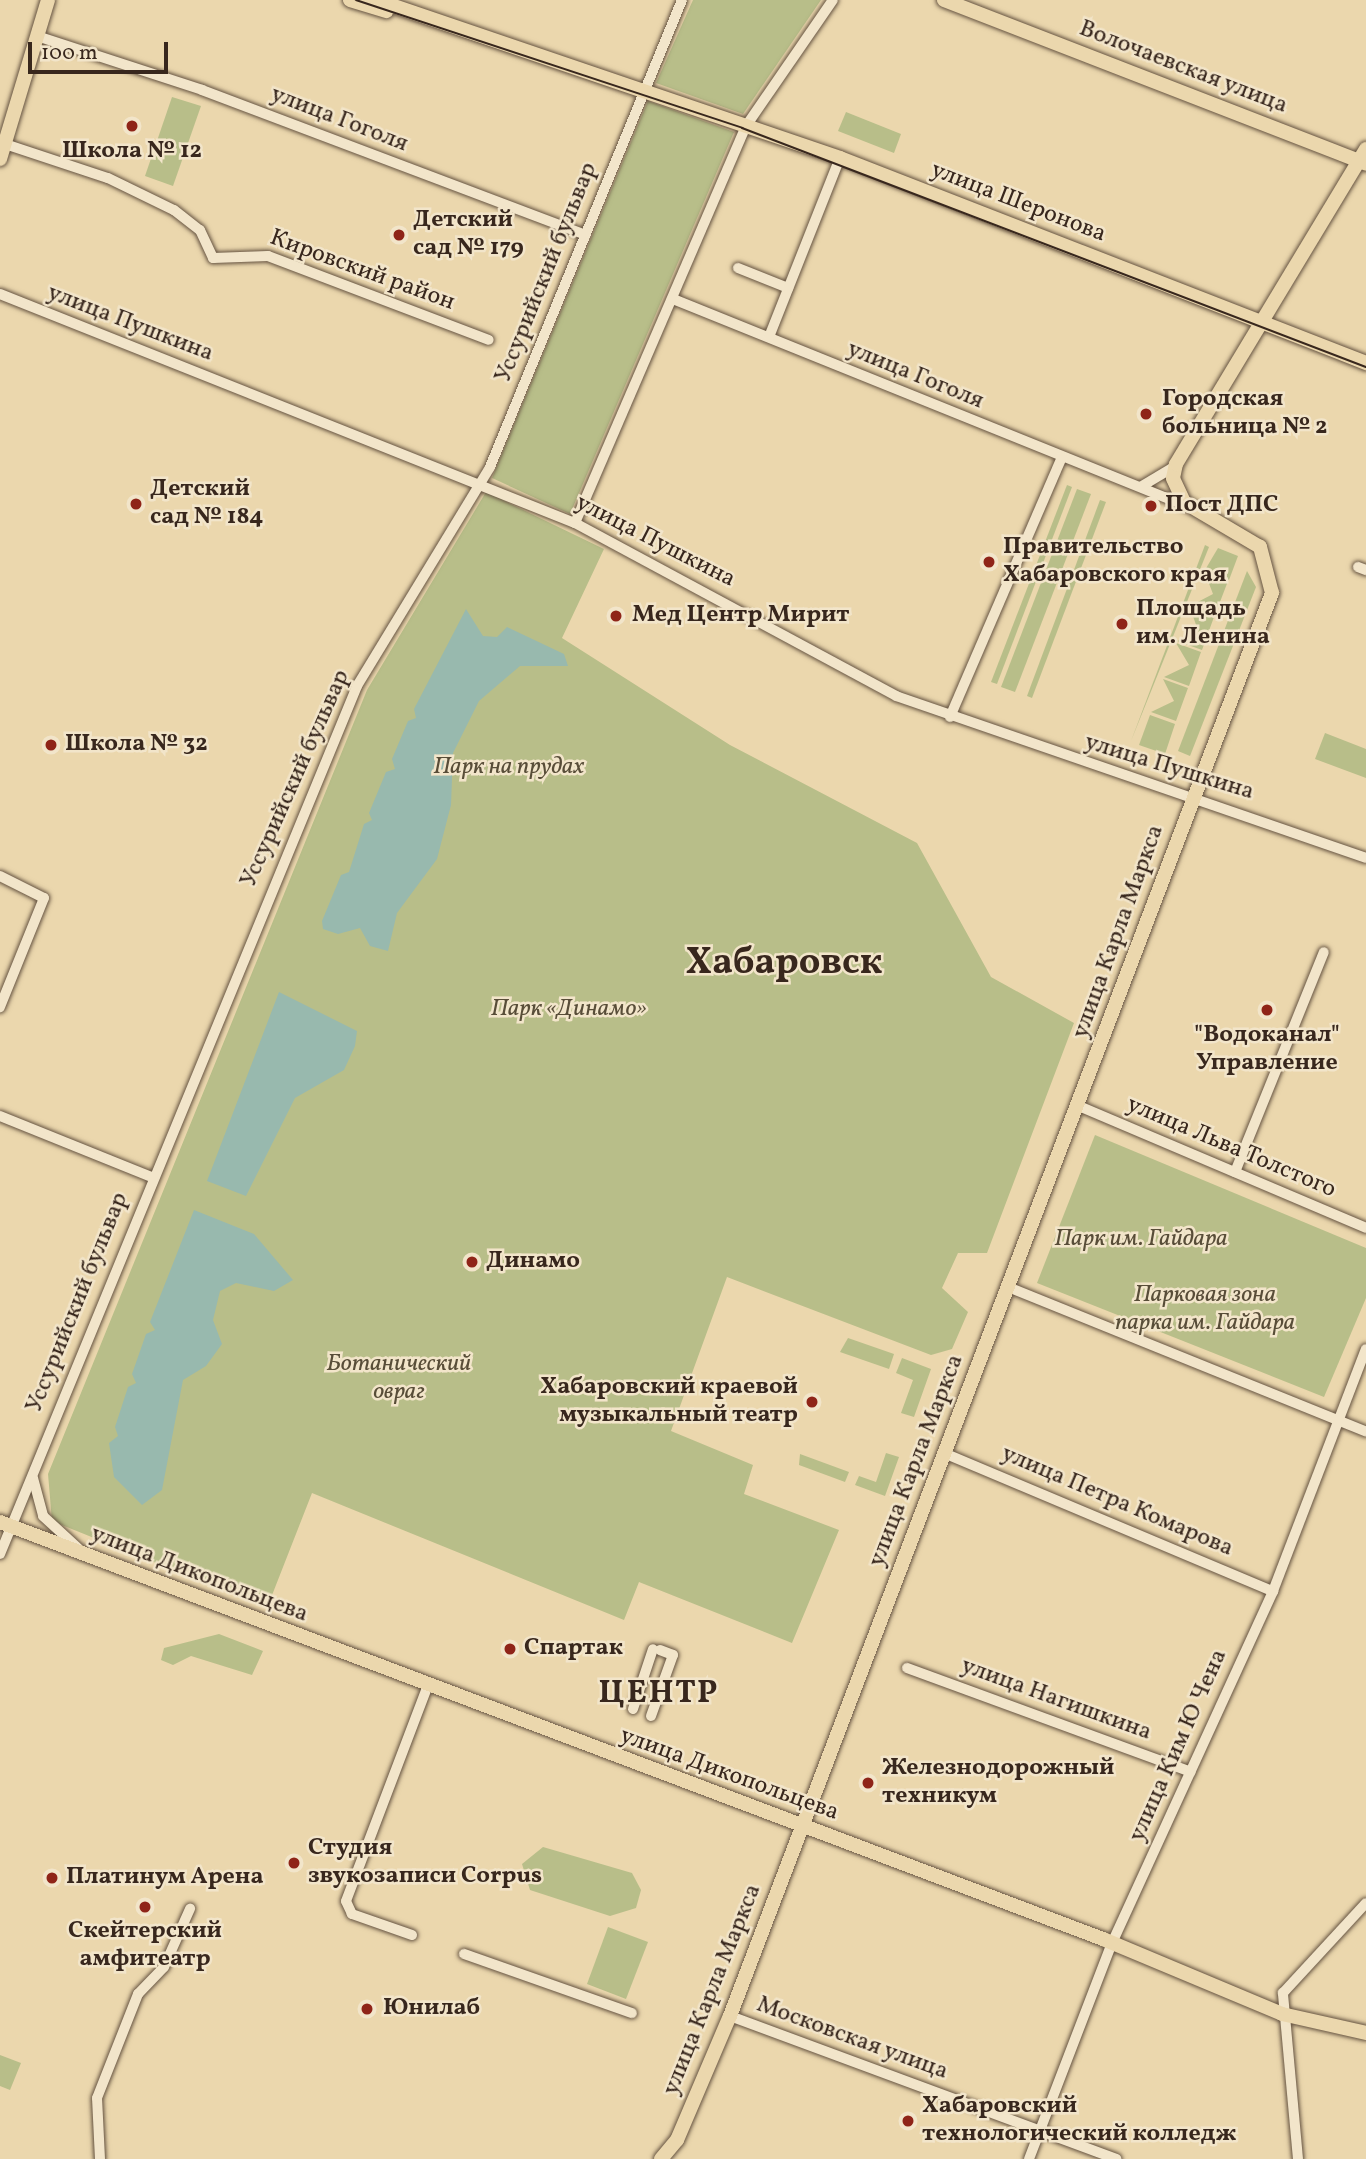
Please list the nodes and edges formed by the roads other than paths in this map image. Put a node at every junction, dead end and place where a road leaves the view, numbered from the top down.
1 (48, 0) edge
2 (350, 0) edge
3 (376, 0) edge
4 (682, 0) edge
5 (833, 0) edge
6 (944, 0) edge
7 (37, 36) junction
8 (647, 90) junction
9 (747, 125) junction
10 (5, 144) junction
11 (840, 158) junction
12 (1363, 158) edge
13 (0, 159) edge
14 (585, 234) junction
15 (738, 268) dead end
16 (788, 288) junction
17 (0, 294) edge
18 (673, 299) junction
19 (1265, 322) junction
20 (769, 337) junction
21 (489, 340) dead end
22 (1366, 363) edge
23 (1062, 457) junction
24 (1176, 464) junction
25 (482, 483) junction
26 (1142, 486) junction
27 (1194, 509) junction
28 (575, 523) junction
29 (950, 717) junction
30 (1193, 796) junction
31 (1366, 858) edge
32 (0, 876) edge
33 (1324, 952) dead end
34 (0, 1007) edge
35 (1079, 1106) junction
36 (0, 1116) edge
37 (1235, 1172) junction
38 (152, 1177) junction
39 (1366, 1228) edge
40 (1008, 1287) junction
41 (1366, 1349) edge
42 (1336, 1420) junction
43 (1366, 1433) edge
44 (944, 1453) junction
45 (33, 1470) junction
46 (6, 1524) edge
47 (0, 1554) edge
48 (89, 1558) junction
49 (1273, 1591) junction
50 (906, 1668) dead end
51 (642, 1682) junction
52 (428, 1685) junction
53 (660, 1689) junction
54 (633, 1709) dead end
55 (651, 1716) dead end
56 (1191, 1772) junction
57 (802, 1825) junction
58 (1366, 1903) edge
59 (190, 1909) dead end
60 (412, 1936) dead end
61 (1112, 1943) junction
62 (464, 1954) dead end
63 (632, 2013) dead end
64 (1282, 2014) junction
65 (730, 2016) junction
66 (1366, 2033) edge
67 (1040, 2131) junction
68 (677, 2140) junction
69 (100, 2159) edge
70 (661, 2159) edge
71 (676, 2159) edge
72 (1029, 2159) edge
73 (1116, 2159) edge
74 (1298, 2159) edge

1 - 7 main road
2 - 8 main road, улица Шеронова
3 - 8 main road, улица Шеронова
4 - 8 street, Уссурийский бульвар
5 - 9 street
6 - 12 main road, Волочаевская улица
7 - 10 main road
7 - 14 street, улица Гоголя
8 - 9 main road, улица Шеронова
8 - 14 street, Уссурийский бульвар
9 - 11 main road, улица Шеронова
9 - 18 street
10 - 13 main road
10 - 21 street, Кировский район
11 - 16 street
11 - 19 main road, улица Шеронова
12 - 19 main road
14 - 25 street, Уссурийский бульвар
15 - 16 street
16 - 20 street
17 - 25 street, улица Пушкина
18 - 20 street, улица Гоголя
18 - 28 street
19 - 22 main road, улица Шеронова
19 - 24 main road
20 - 23 street, улица Гоголя
23 - 26 street, улица Гоголя
23 - 29 street
24 - 26 street
24 - 27 main road
25 - 28 street, улица Пушкина
25 - 38 street, Уссурийский бульвар
26 - 27 street, улица Гоголя
27 - 30 main road, улица Карла Маркса
28 - 29 street, улица Пушкина
29 - 30 street, улица Пушкина
30 - 31 street, улица Пушкина
30 - 35 main road, улица Карла Маркса
32 - 34 street
33 - 37 street
35 - 37 street, улица Льва Толстого
35 - 40 main road, улица Карла Маркса
36 - 38 street
37 - 39 street, улица Льва Толстого
38 - 45 street, Уссурийский бульвар
40 - 42 street
40 - 44 main road, улица Карла Маркса
41 - 42 street, улица Ким Ю Чена
42 - 43 street
42 - 49 street, улица Ким Ю Чена
44 - 49 street, улица Петра Комарова
44 - 57 main road, улица Карла Маркса
45 - 46 street, Уссурийский бульвар
45 - 48 street
46 - 47 street, Уссурийский бульвар
46 - 48 main road, улица Дикопольцева
48 - 52 main road, улица Дикопольцева
49 - 56 street, улица Ким Ю Чена
50 - 56 street, улица Нагишкина
51 - 53 street
51 - 53 street
51 - 54 street
52 - 57 main road, улица Дикопольцева
52 - 60 street
53 - 55 street
56 - 61 street, улица Ким Ю Чена
57 - 61 main road, улица Дикопольцева
57 - 65 main road, улица Карла Маркса
58 - 64 street
59 - 69 street
61 - 64 main road, улица Дикопольцева
61 - 67 street, улица Ким Ю Чена
62 - 63 street
64 - 66 main road, улица Дикопольцева
64 - 74 street
65 - 67 street, Московская улица
65 - 68 main road, улица Карла Маркса
67 - 72 street, улица Ким Ю Чена
67 - 73 street, Московская улица
68 - 70 main road, улица Карла Маркса
68 - 71 main road, улица Карла Маркса

